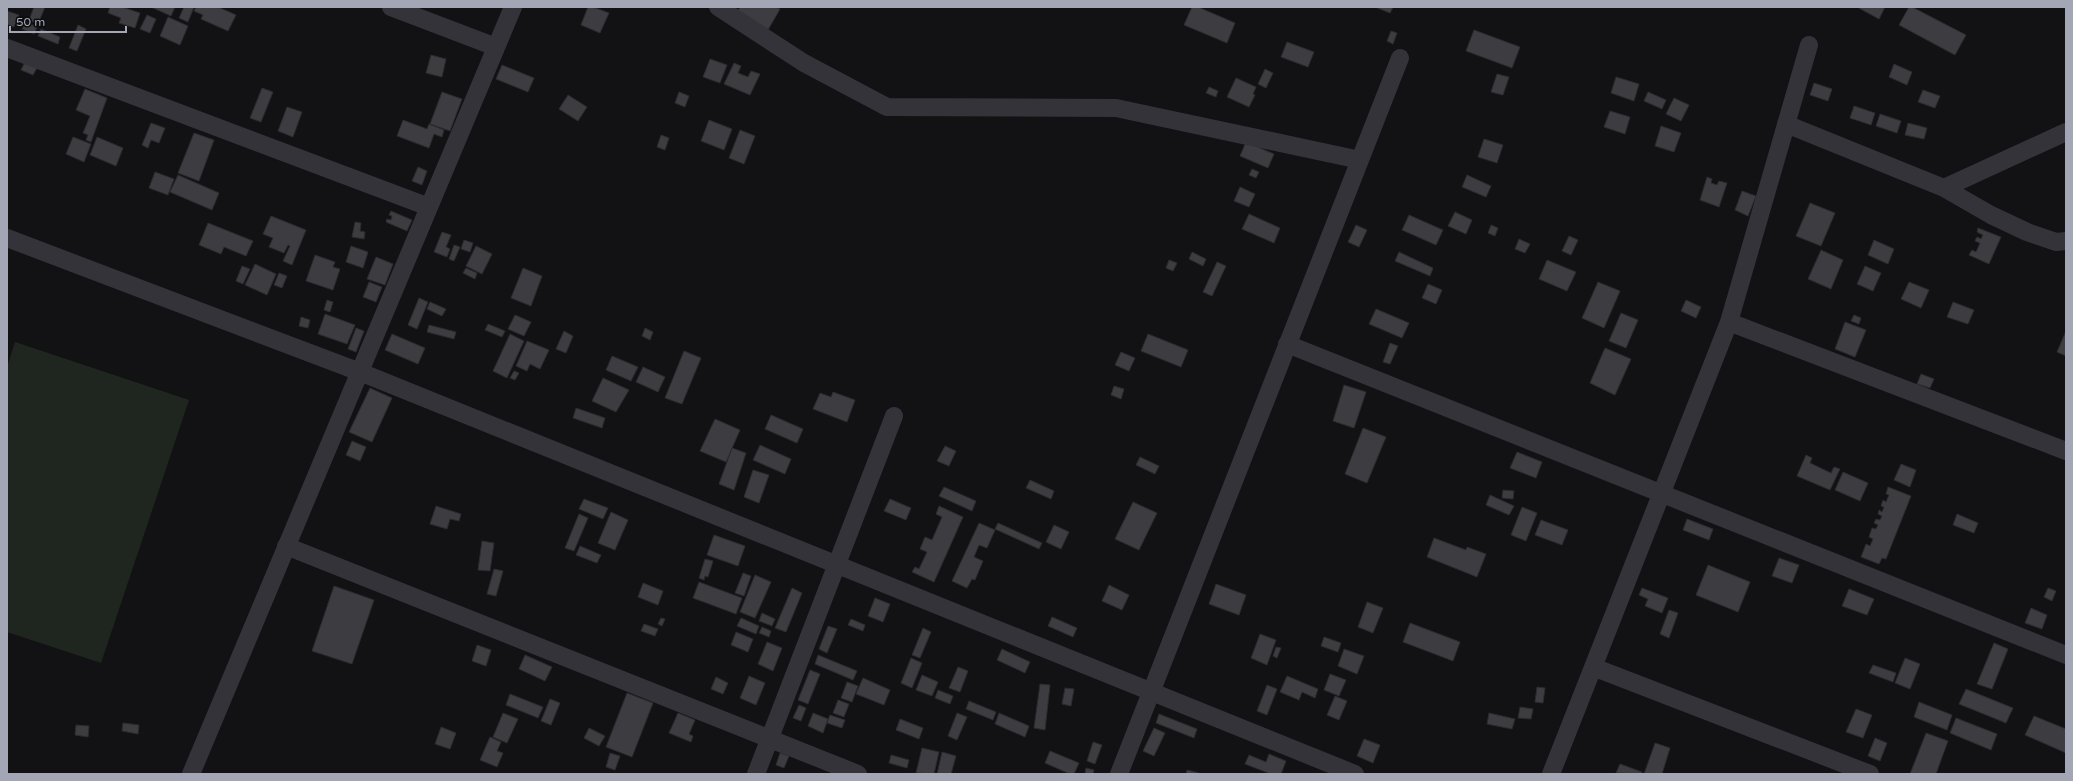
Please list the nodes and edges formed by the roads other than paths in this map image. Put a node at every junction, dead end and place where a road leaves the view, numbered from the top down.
1 (391, 7) edge
2 (513, 7) edge
3 (718, 7) edge
4 (1809, 45) dead end
5 (496, 47) junction
6 (7, 48) edge
7 (1400, 58) dead end
8 (1786, 124) junction
9 (2066, 132) edge
10 (1360, 160) junction
11 (1944, 188) junction
12 (429, 208) junction
13 (7, 238) edge
14 (2066, 241) edge
15 (1729, 322) junction
16 (1287, 344) junction
17 (360, 372) junction
18 (894, 416) dead end
19 (2066, 451) edge
20 (1662, 494) junction
21 (286, 546) junction
22 (837, 565) junction
23 (2066, 656) edge
24 (1593, 667) junction
25 (1151, 692) junction
26 (770, 739) junction
27 (191, 774) edge
28 (756, 774) edge
29 (858, 774) edge
30 (1119, 774) edge
31 (1355, 774) edge
32 (1551, 774) edge
33 (1870, 774) edge

1 - 5 street
2 - 5 street
3 - 10 street
4 - 8 street
5 - 12 street
6 - 12 street
7 - 10 street
8 - 11 street
8 - 15 street
9 - 11 street
10 - 16 street
11 - 14 street
12 - 17 street
13 - 17 street
15 - 19 street
15 - 20 street
16 - 20 street
16 - 25 street
17 - 21 street
17 - 22 street
18 - 22 street
20 - 23 street
20 - 24 street
21 - 26 street
21 - 27 street
22 - 25 street
22 - 26 street
24 - 32 street
24 - 33 street
25 - 30 street
25 - 31 street
26 - 28 street
26 - 29 street

